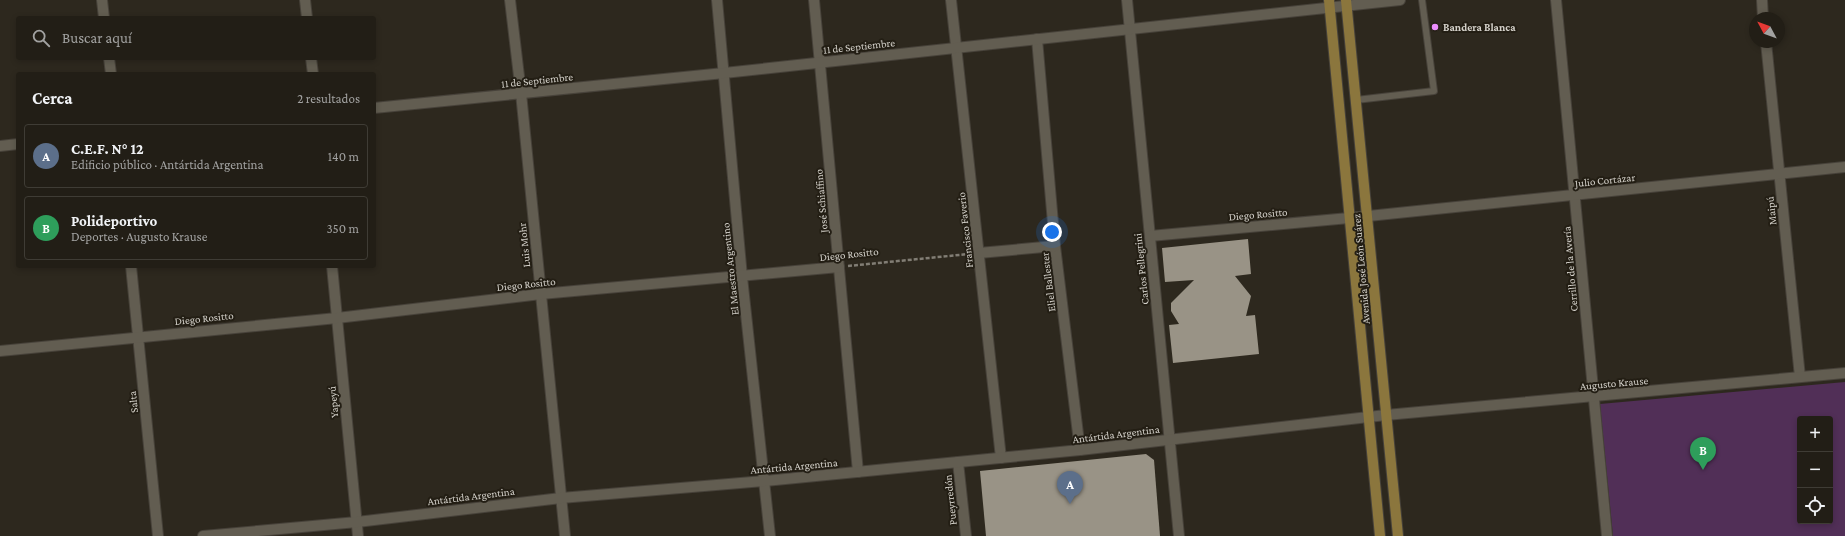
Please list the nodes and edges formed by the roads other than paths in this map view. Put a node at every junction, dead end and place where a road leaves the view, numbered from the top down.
1 (102, 0) edge
2 (305, 0) edge
3 (510, 0) edge
4 (717, 0) edge
5 (814, 0) edge
6 (951, 0) edge
7 (1127, 0) edge
8 (1400, 0) edge
9 (1422, 0) edge
10 (1556, 0) edge
11 (1762, 0) edge
12 (1346, 3) edge
13 (1329, 4) edge
14 (1763, 12) edge
15 (104, 16) edge
16 (307, 16) edge
17 (1130, 29) junction
18 (1037, 39) junction
19 (957, 48) junction
20 (1767, 48) edge
21 (109, 60) edge
22 (311, 60) edge
23 (820, 63) junction
24 (111, 72) edge
25 (313, 72) edge
26 (724, 73) junction
27 (521, 93) junction
28 (1356, 100) junction
29 (376, 108) edge
30 (16, 144) edge
31 (0, 146) edge
32 (1845, 167) edge
33 (1779, 174) junction
34 (1575, 195) junction
35 (1368, 216) junction
36 (1349, 218) junction
37 (1150, 236) junction
38 (1056, 246) junction
39 (979, 253) junction
40 (839, 267) junction
41 (131, 268) edge
42 (332, 268) edge
43 (742, 277) junction
44 (541, 294) junction
45 (337, 318) junction
46 (138, 337) junction
47 (0, 351) edge
48 (1845, 373) edge
49 (1800, 377) junction
50 (1594, 397) junction
51 (1386, 415) junction
52 (1369, 417) junction
53 (1170, 440) junction
54 (1080, 450) junction
55 (1001, 458) junction
56 (958, 462) junction
57 (858, 472) junction
58 (765, 481) junction
59 (561, 498) junction
60 (357, 522) junction
61 (158, 536) edge
62 (203, 536) edge
63 (358, 536) edge
64 (565, 536) edge
65 (770, 536) edge
66 (966, 536) edge
67 (1179, 536) edge
68 (1380, 536) edge
69 (1398, 536) edge
70 (1607, 536) edge

1 - 15 street
2 - 16 street
3 - 27 street, Luis Mohr
4 - 26 street, El Maestro Argentino
5 - 23 street, José Schiaffino
6 - 19 street, Francisco Faverio
7 - 17 street, Carlos Pellegrini
8 - 12 street, 11 de Septiembre
9 - 28 lane
10 - 34 street, Cerrillo de la Avería
11 - 14 street
12 - 13 street, 11 de Septiembre
12 - 28 main road, Avenida José León Suárez
13 - 17 street, 11 de Septiembre
13 - 36 main road, Avenida José León Suárez
17 - 18 street, 11 de Septiembre
17 - 37 street, Carlos Pellegrini
18 - 19 street, 11 de Septiembre
18 - 38 street, Eliel Ballester
19 - 23 street, 11 de Septiembre
19 - 39 street, Francisco Faverio
20 - 33 street, Maipú
21 - 24 street
22 - 25 street
23 - 26 street, 11 de Septiembre
23 - 40 street, José Schiaffino
26 - 27 street, 11 de Septiembre
26 - 43 street, El Maestro Argentino
27 - 29 street, 11 de Septiembre
27 - 44 street, Luis Mohr
28 - 35 main road, Avenida José León Suárez
30 - 31 street
32 - 33 street, Julio Cortázar
33 - 34 street, Julio Cortázar
33 - 49 street, Maipú
34 - 35 street, Julio Cortázar
34 - 50 street, Cerrillo de la Avería
35 - 36 street, Diego Rositto
35 - 51 main road, Avenida José León Suárez
36 - 37 street, Diego Rositto
36 - 52 main road, Avenida José León Suárez
37 - 53 street, Carlos Pellegrini
38 - 39 street
38 - 54 street, Eliel Ballester
39 - 55 street, Francisco Faverio
40 - 43 street, Diego Rositto
40 - 57 street, José Schiaffino
41 - 46 street, Salta
42 - 45 street, Yapeyú
43 - 44 street, Diego Rositto
43 - 58 street, El Maestro Argentino
44 - 45 street, Diego Rositto
44 - 59 street, Luis Mohr
45 - 46 street, Diego Rositto
45 - 60 street, Yapeyú
46 - 47 street, Diego Rositto
46 - 61 street, Salta
48 - 49 street, Augusto Krause
49 - 50 street, Augusto Krause
50 - 51 street, Augusto Krause
50 - 70 street, Cerrillo de la Avería
51 - 52 street, Antártida Argentina
51 - 69 main road, Avenida José León Suárez
52 - 53 street, Antártida Argentina
52 - 68 main road, Avenida José León Suárez
53 - 54 street, Antártida Argentina
53 - 67 street, Carlos Pellegrini
54 - 55 street, Antártida Argentina
55 - 56 street, Antártida Argentina
56 - 57 street, Antártida Argentina
56 - 66 street, Pueyrredón
57 - 58 street, Antártida Argentina
58 - 59 street, Antártida Argentina
58 - 65 street, El Maestro Argentino
59 - 60 street, Antártida Argentina
59 - 64 street, Luis Mohr
60 - 62 street, Antártida Argentina
60 - 63 street, Yapeyú

